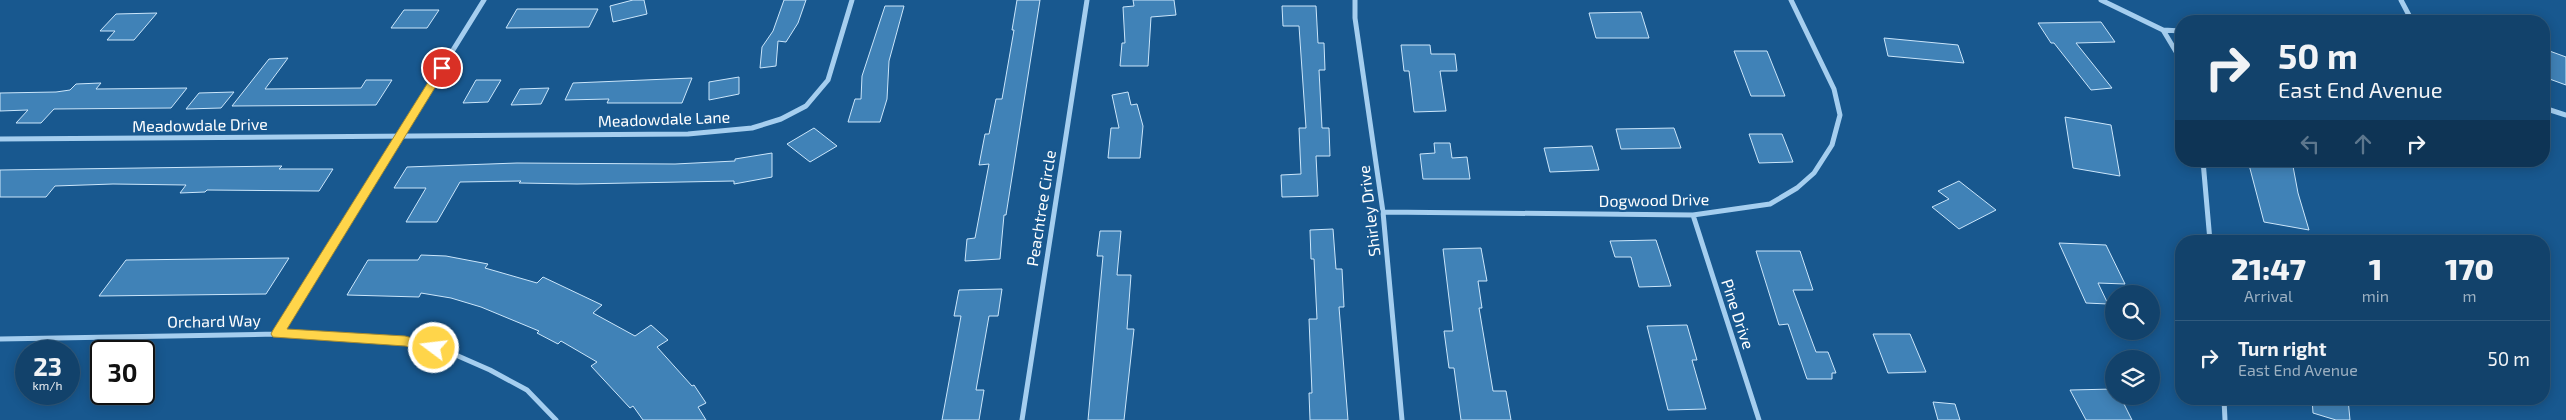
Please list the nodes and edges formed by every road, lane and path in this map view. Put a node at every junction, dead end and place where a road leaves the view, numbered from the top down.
1 (484, 0) edge
2 (852, 0) edge
3 (1087, 0) edge
4 (1355, 0) edge
5 (1792, 0) edge
6 (2101, 0) edge
7 (2401, 0) edge
8 (2409, 15) edge
9 (2163, 30) junction
10 (2175, 31) edge
11 (2175, 50) edge
12 (2550, 110) edge
13 (2566, 115) edge
14 (400, 135) junction
15 (0, 139) edge
16 (2204, 167) edge
17 (1383, 212) junction
18 (1693, 215) junction
19 (2209, 235) edge
20 (277, 334) junction
21 (0, 339) edge
22 (2225, 405) edge
23 (556, 420) edge
24 (1022, 420) edge
25 (1402, 420) edge
26 (1759, 420) edge
27 (2226, 420) edge

1 - 14 street
2 - 14 street, Meadowdale Lane
3 - 24 street, Peachtree Circle
4 - 17 street, Shirley Drive
5 - 18 street, Dogwood Drive
6 - 9 street
7 - 8 street
9 - 10 street
9 - 11 street
12 - 13 street
14 - 15 street, Meadowdale Drive
14 - 20 street
16 - 19 street
17 - 18 street, Dogwood Drive
17 - 25 street, Shirley Drive
18 - 26 street, Pine Drive
20 - 21 street, Orchard Way
20 - 23 street, Orchard Way
22 - 27 street

